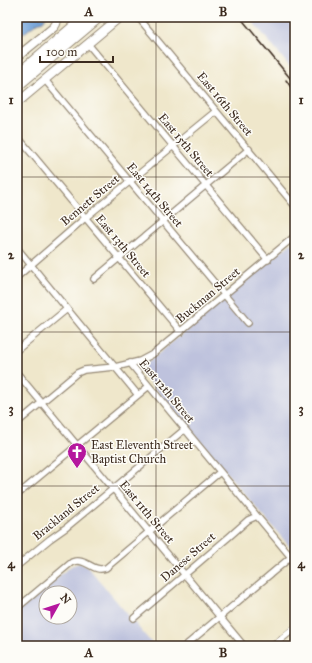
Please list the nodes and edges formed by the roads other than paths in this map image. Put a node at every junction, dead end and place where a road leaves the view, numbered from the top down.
1 (58, 17) edge
2 (85, 17) edge
3 (99, 17) edge
4 (120, 17) edge
5 (138, 17) edge
6 (88, 44) junction
7 (19, 52) edge
8 (17, 75) edge
9 (45, 80) junction
10 (17, 86) edge
11 (17, 103) edge
12 (216, 111) junction
13 (17, 136) edge
14 (173, 146) junction
15 (249, 149) junction
16 (130, 182) junction
17 (206, 185) junction
18 (295, 206) edge
19 (86, 218) junction
20 (162, 221) junction
21 (295, 236) edge
22 (17, 248) edge
23 (119, 258) junction
24 (268, 260) junction
25 (31, 265) junction
26 (17, 277) edge
27 (94, 278) dead end
28 (225, 295) junction
29 (67, 308) junction
30 (248, 323) dead end
31 (181, 332) junction
32 (17, 350) edge
33 (130, 363) junction
34 (115, 367) junction
35 (17, 374) edge
36 (149, 386) junction
37 (138, 395) junction
38 (42, 403) junction
39 (17, 423) edge
40 (185, 429) junction
41 (77, 446) junction
42 (220, 472) junction
43 (113, 489) junction
44 (17, 495) edge
45 (257, 516) junction
46 (149, 532) junction
47 (293, 560) edge
48 (17, 566) edge
49 (185, 574) junction
50 (17, 608) edge
51 (134, 618) dead end
52 (220, 618) junction
53 (295, 628) edge
54 (185, 646) edge
55 (244, 646) edge
56 (273, 646) edge

1 - 7 street
2 - 8 highway
3 - 10 highway
4 - 6 street
5 - 12 street, East 16th Street
6 - 9 street
6 - 14 street, East 15th Street
9 - 11 street
9 - 16 street, East 14th Street
12 - 14 street, Bennett Street
12 - 15 street, East 16th Street
13 - 19 street, East 13th Street
14 - 16 street, Bennett Street
14 - 17 street, East 15th Street
15 - 17 street
15 - 18 street, East 16th Street
16 - 19 street, Bennett Street
16 - 20 street, East 14th Street
17 - 20 street
17 - 24 street, East 15th Street
19 - 23 street, East 13th Street
19 - 25 street, Bennett Street
20 - 23 street
20 - 28 street, East 14th Street
21 - 24 street, Buckman Street
22 - 25 street
23 - 27 street
23 - 31 street, East 13th Street
24 - 28 street, Buckman Street
25 - 26 street, Bennett Street
25 - 29 street
28 - 30 street, East 14th Street
28 - 31 street, Buckman Street
29 - 32 street
29 - 34 street
31 - 33 street, Buckman Street
33 - 34 street, East 12th Street
33 - 36 street, East 12th Street
34 - 37 street
34 - 38 street, East 12th Street
35 - 38 street, East 11th Street
36 - 37 street
36 - 40 street, East 12th Street
37 - 41 street
38 - 39 street, East 12th Street
38 - 41 street, East 11th Street
40 - 42 street, East 12th Street
40 - 43 street, Brackland Street
41 - 43 street, East 11th Street
41 - 44 street
42 - 45 street, East 12th Street
42 - 46 street
43 - 46 street, East 11th Street
43 - 48 street, Brackland Street
45 - 47 street, East 12th Street
45 - 49 street, Danese Street
46 - 49 street, East 11th Street
46 - 50 street
47 - 52 street
49 - 51 street, Danese Street
49 - 52 street, East 11th Street
52 - 54 street
52 - 55 street, East 11th Street
53 - 56 street

